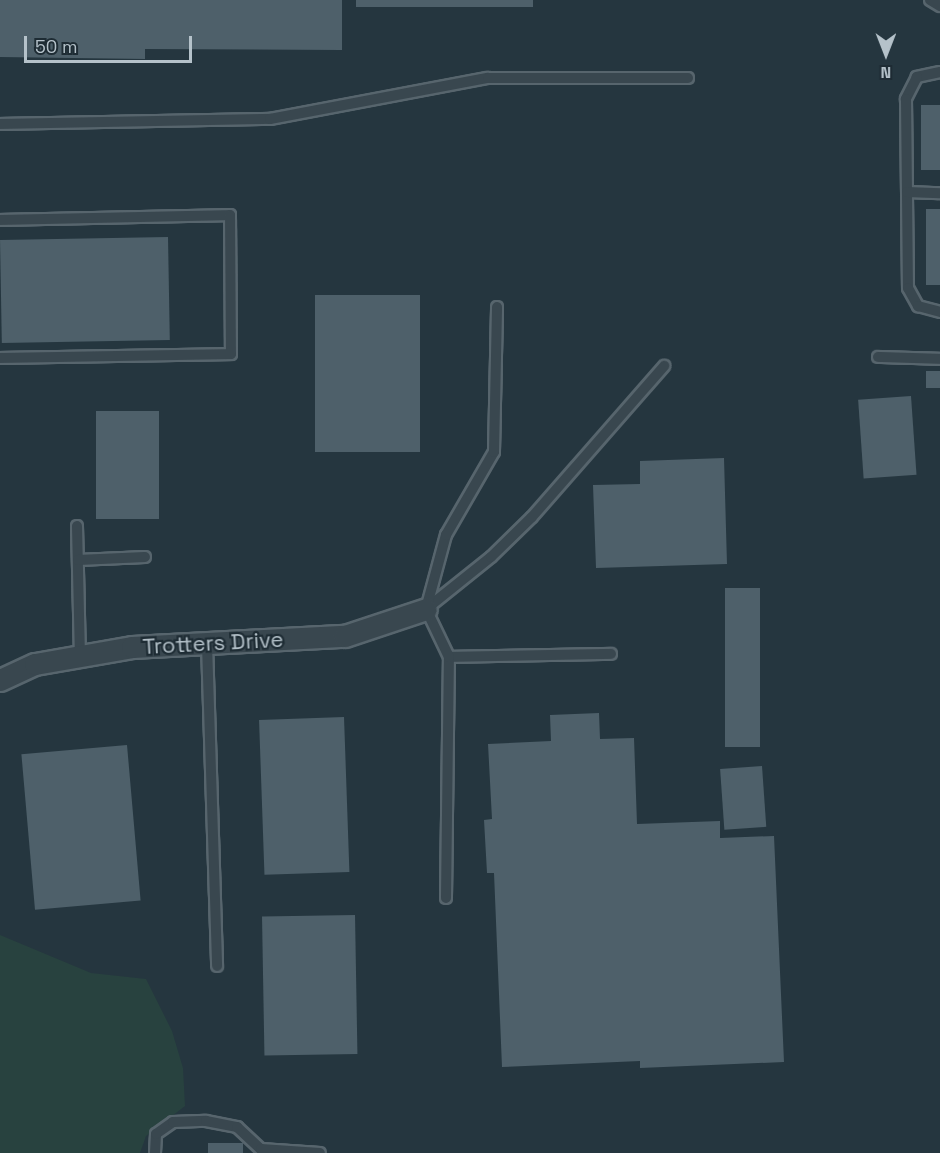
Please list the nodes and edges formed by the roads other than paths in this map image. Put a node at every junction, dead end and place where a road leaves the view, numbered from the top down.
1 (930, 0) edge
2 (940, 6) edge
3 (940, 72) edge
4 (688, 78) dead end
5 (0, 124) edge
6 (907, 192) junction
7 (940, 193) edge
8 (0, 220) edge
9 (496, 307) dead end
10 (940, 312) edge
11 (878, 357) dead end
12 (0, 358) edge
13 (940, 359) edge
14 (664, 366) dead end
15 (77, 526) dead end
16 (145, 556) dead end
17 (78, 560) junction
18 (426, 609) junction
19 (207, 644) junction
20 (610, 654) dead end
21 (80, 656) junction
22 (449, 657) junction
23 (0, 680) edge
24 (446, 898) dead end
25 (217, 966) dead end
26 (155, 1153) edge
27 (320, 1153) edge

1 - 2 lane
3 - 6 lane
4 - 5 lane
6 - 7 lane
6 - 10 lane
8 - 12 lane
9 - 18 lane
11 - 13 lane
14 - 18 lane
15 - 17 lane
16 - 17 lane
17 - 21 lane
18 - 19 street, Trotters Drive
18 - 22 lane
19 - 21 street, Trotters Drive
19 - 25 lane
20 - 22 lane
21 - 23 street, Trotters Drive
22 - 24 lane
26 - 27 lane

